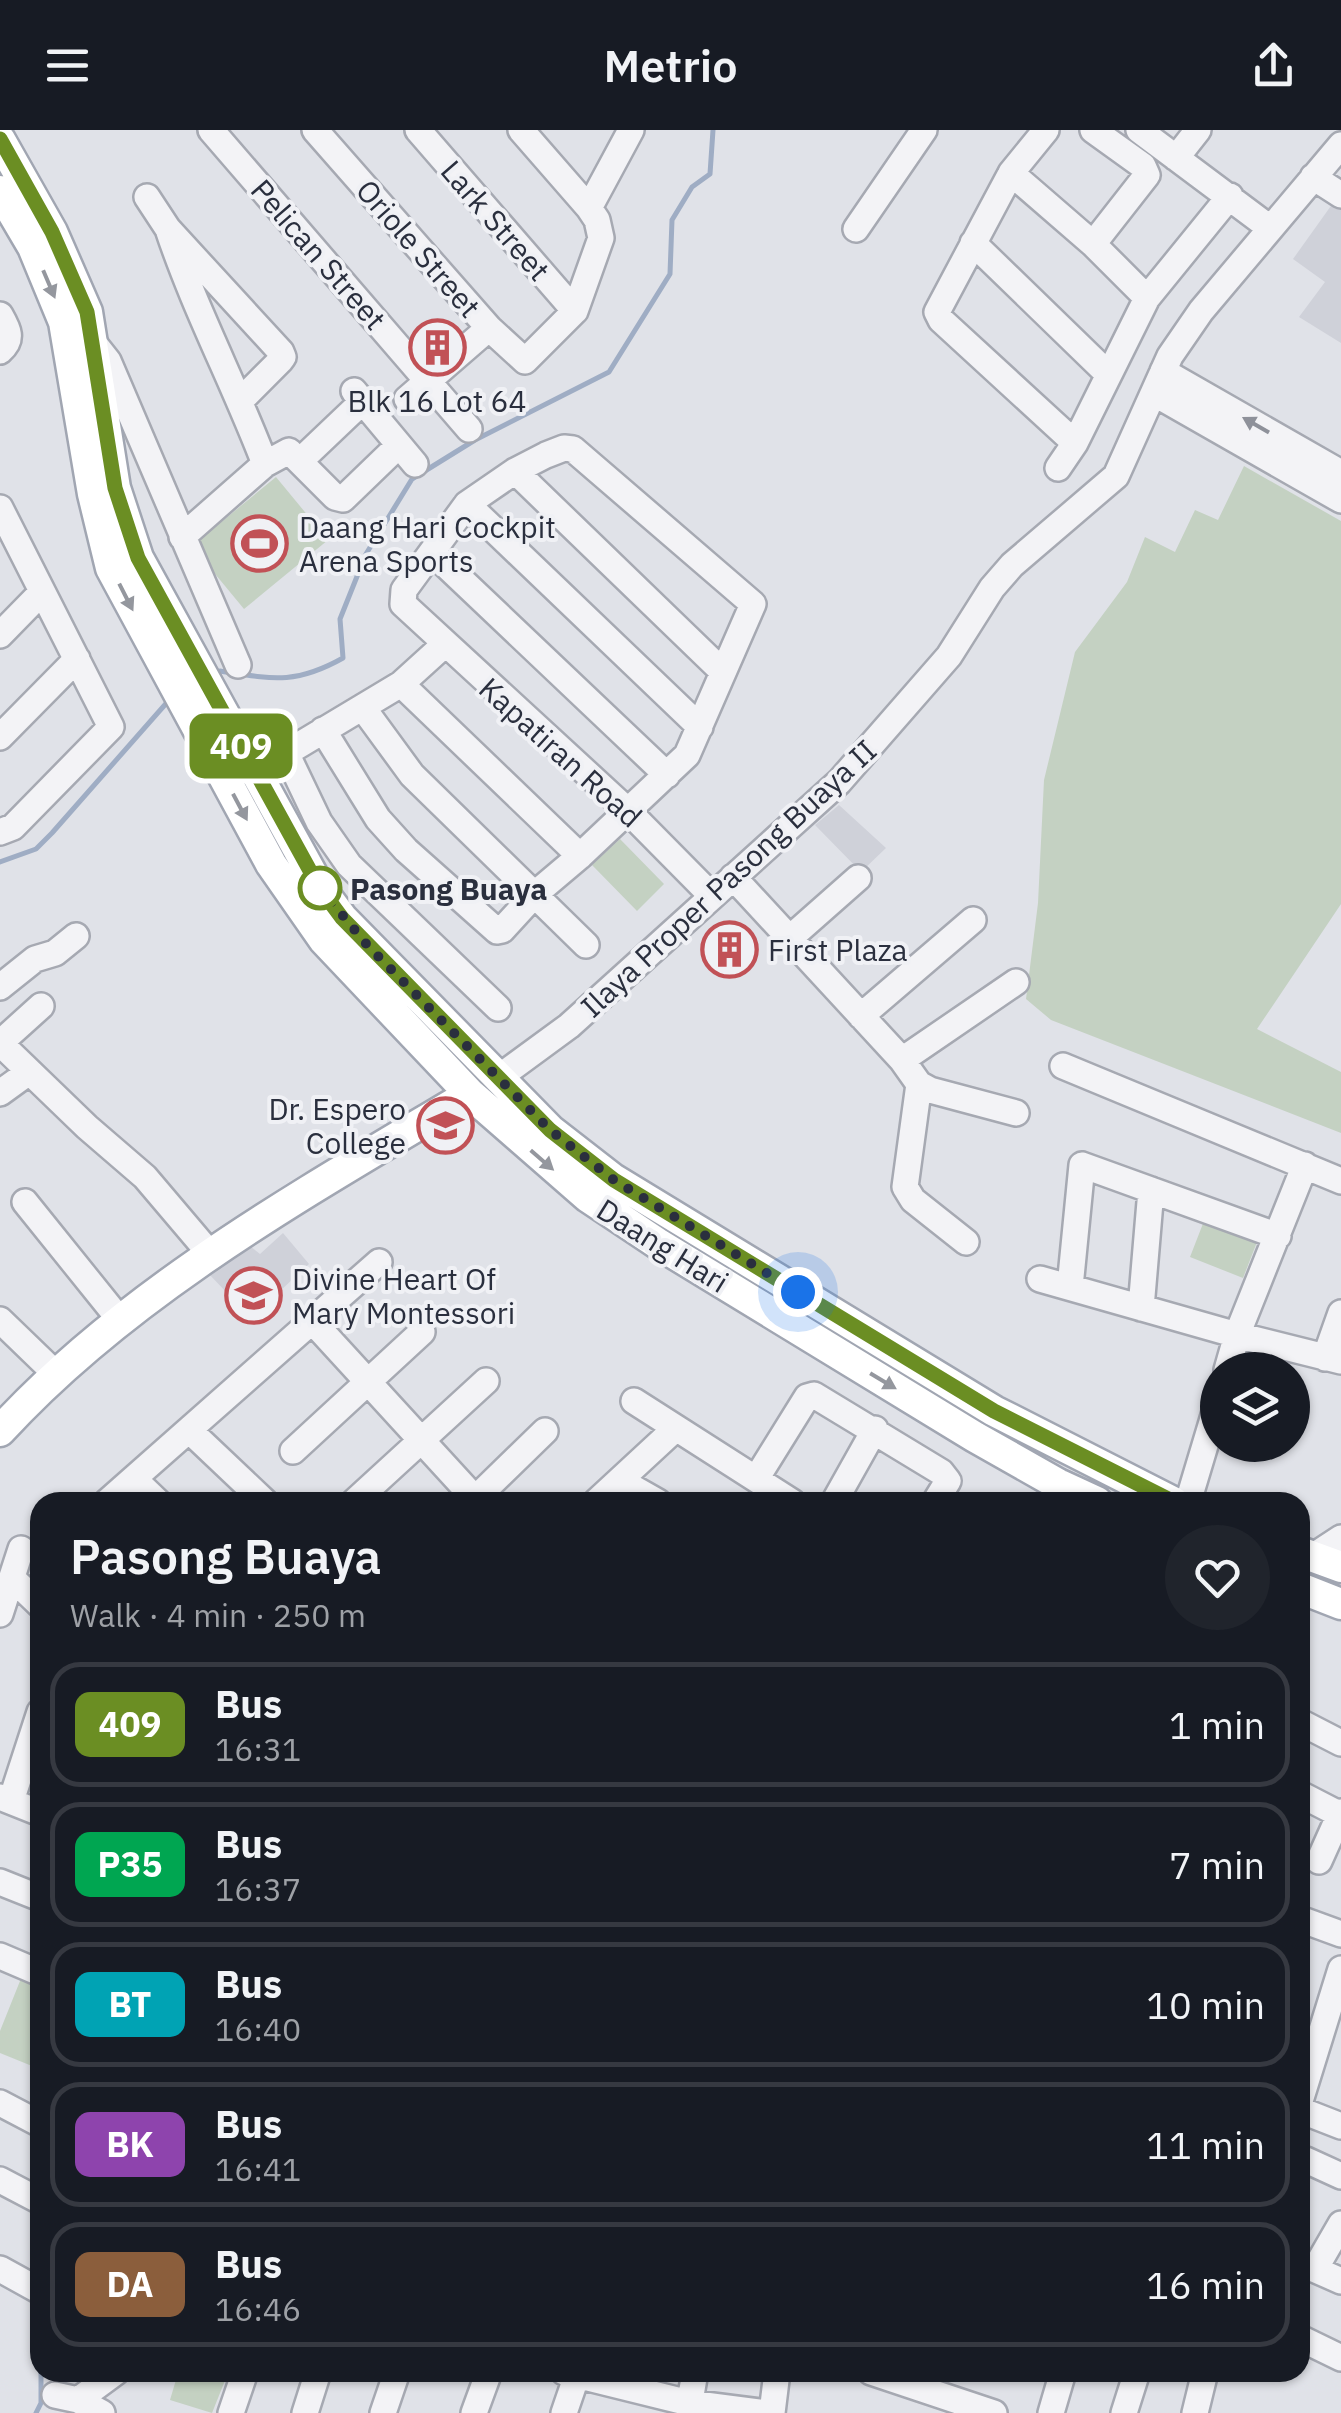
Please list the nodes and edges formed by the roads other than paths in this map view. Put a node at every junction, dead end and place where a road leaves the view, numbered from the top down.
1 (210, 130) edge
2 (316, 130) edge
3 (418, 130) edge
4 (520, 130) edge
5 (924, 130) edge
6 (1046, 130) edge
7 (1093, 130) edge
8 (1110, 130) edge
9 (1139, 130) edge
10 (1198, 130) edge
11 (628, 132) edge
12 (0, 140) edge
13 (1341, 145) edge
14 (1176, 158) junction
15 (1011, 173) junction
16 (1313, 177) junction
17 (10, 191) edge
18 (1341, 196) edge
19 (146, 197) dead end
20 (1226, 202) junction
21 (589, 208) junction
22 (1270, 228) junction
23 (856, 229) dead end
24 (973, 244) junction
25 (1093, 244) junction
26 (197, 275) junction
27 (1147, 298) junction
28 (575, 311) junction
29 (0, 315) edge
30 (489, 328) junction
31 (93, 342) junction
32 (0, 352) edge
33 (1108, 374) junction
34 (428, 379) junction
35 (1159, 383) junction
36 (406, 399) dead end
37 (241, 400) junction
38 (469, 429) dead end
39 (1075, 443) junction
40 (300, 460) junction
41 (265, 464) junction
42 (1058, 468) dead end
43 (515, 471) junction
44 (1341, 473) edge
45 (1341, 500) edge
46 (467, 504) junction
47 (3, 523) edge
48 (182, 536) junction
49 (432, 553) junction
50 (42, 592) junction
51 (0, 635) edge
52 (444, 646) junction
53 (170, 650) junction
54 (76, 660) junction
55 (238, 665) dead end
56 (722, 671) junction
57 (400, 684) junction
58 (364, 708) junction
59 (206, 715) junction
60 (700, 727) junction
61 (323, 730) junction
62 (0, 737) edge
63 (667, 775) junction
64 (628, 811) junction
65 (0, 832) edge
66 (580, 856) junction
67 (733, 877) junction
68 (858, 878) dead end
69 (535, 894) junction
70 (712, 896) junction
71 (973, 920) dead end
72 (76, 936) dead end
73 (790, 938) junction
74 (586, 946) dead end
75 (1016, 982) dead end
76 (0, 987) edge
77 (41, 1006) dead end
78 (498, 1008) dead end
79 (861, 1016) junction
80 (0, 1043) edge
81 (902, 1060) junction
82 (1063, 1066) dead end
83 (29, 1072) junction
84 (498, 1078) junction
85 (919, 1084) junction
86 (0, 1093) edge
87 (470, 1094) junction
88 (1016, 1114) dead end
89 (1305, 1164) junction
90 (1341, 1181) edge
91 (1151, 1190) junction
92 (25, 1202) dead end
93 (1278, 1236) junction
94 (966, 1242) dead end
95 (212, 1256) junction
96 (379, 1262) dead end
97 (1040, 1279) dead end
98 (1070, 1287) junction
99 (1141, 1308) junction
100 (1341, 1312) edge
101 (0, 1320) edge
102 (120, 1320) junction
103 (314, 1322) junction
104 (422, 1332) dead end
105 (1237, 1336) junction
106 (1232, 1352) edge
107 (1333, 1359) edge
108 (57, 1375) junction
109 (368, 1380) junction
110 (486, 1381) dead end
111 (634, 1401) dead end
112 (4, 1418) edge
113 (676, 1428) junction
114 (875, 1429) junction
115 (190, 1430) junction
116 (545, 1430) dead end
117 (423, 1438) junction
118 (293, 1451) dead end
119 (1200, 1462) edge
120 (134, 1478) junction
121 (756, 1479) junction
122 (621, 1480) junction
123 (118, 1492) edge
124 (148, 1492) edge
125 (255, 1492) edge
126 (365, 1492) edge
127 (468, 1492) edge
128 (485, 1492) edge
129 (607, 1492) edge
130 (641, 1492) edge
131 (776, 1492) edge
132 (840, 1492) edge
133 (941, 1492) edge
134 (1075, 1492) edge
135 (1154, 1492) edge
136 (1191, 1492) edge
137 (1341, 1538) edge
138 (21, 1549) dead end
139 (1318, 1559) edge
140 (12, 1578) junction
141 (1310, 1592) edge
142 (30, 1595) edge
143 (1341, 1604) edge
144 (0, 1614) edge
145 (1310, 1727) edge
146 (30, 1738) edge
147 (1341, 1743) edge
148 (6, 1799) edge
149 (1310, 1799) edge
150 (30, 1810) edge
151 (1341, 1814) edge
152 (1320, 1861) dead end
153 (0, 1882) edge
154 (30, 1894) edge
155 (1310, 1923) edge
156 (1341, 1934) edge
157 (0, 1956) edge
158 (30, 1969) edge
159 (1341, 1969) edge
160 (1330, 2051) edge
161 (1310, 2084) edge
162 (0, 2104) edge
163 (1310, 2114) edge
164 (30, 2119) edge
165 (1341, 2126) edge
166 (1310, 2162) edge
167 (1341, 2176) edge
168 (0, 2180) edge
169 (30, 2196) edge
170 (1341, 2224) edge
171 (1310, 2263) edge
172 (1310, 2267) edge
173 (0, 2269) edge
174 (1341, 2281) edge
175 (30, 2286) edge
176 (1310, 2343) edge
177 (1341, 2358) edge
178 (96, 2382) edge
179 (241, 2382) edge
180 (315, 2382) edge
181 (394, 2382) edge
182 (485, 2382) edge
183 (571, 2382) edge
184 (600, 2382) edge
185 (693, 2382) edge
186 (776, 2382) edge
187 (901, 2382) edge
188 (1060, 2382) edge
189 (1133, 2382) edge
190 (1204, 2382) edge
191 (688, 2408) edge
192 (1203, 2411) edge
193 (102, 2413) edge
194 (231, 2413) edge
195 (305, 2413) edge
196 (383, 2413) edge
197 (474, 2413) edge
198 (564, 2413) edge
199 (770, 2413) edge
200 (994, 2413) edge
201 (1051, 2413) edge
202 (1124, 2413) edge

1 - 34 street, Pelican Street
2 - 30 street, Oriole Street
3 - 28 street, Lark Street
4 - 21 street
5 - 23 street
6 - 15 street
7 - 25 street
8 - 20 street
9 - 14 street
10 - 14 street
11 - 21 street
12 - 17 main road, Daang Hari
13 - 16 street, Ilaya Proper Pasong Buaya II
14 - 20 street
15 - 24 street
15 - 25 street
16 - 18 street
16 - 22 street, Ilaya Proper Pasong Buaya II
17 - 31 main road, Daang Hari
17 -> 53 main road, Daang Hari
19 - 26 street
20 - 22 street
20 - 27 street
21 - 28 street
22 - 35 street, Ilaya Proper Pasong Buaya II
24 - 33 street
24 - 39 street
25 - 27 street
26 - 37 street
26 - 37 street
27 - 33 street
28 - 30 street, Oriole Street
29 - 32 street
30 - 34 street
31 - 48 street
31 - 53 main road, Daang Hari
33 - 39 street
34 - 36 street
34 - 38 street, Pelican Street
44 -> 35 street
35 - 45 street
35 - 67 street, Ilaya Proper Pasong Buaya II
37 - 41 street
39 - 42 street
40 - 40 street
40 - 41 street
41 - 48 street
43 - 46 street
43 - 56 street
43 - 56 street
46 - 49 street
46 - 60 street
47 - 50 street
48 - 55 street
49 - 52 street, Kapatiran Road
49 - 63 street
50 - 51 street
50 - 54 street
52 - 57 street
52 - 64 street, Kapatiran Road
53 - 59 main road, Daang Hari
54 - 62 street
54 - 65 street
56 - 60 street
57 - 58 street
57 - 66 street
58 - 61 street
58 - 69 street
59 - 84 main road, Daang Hari
59 -> 87 main road, Daang Hari
60 - 63 street
61 - 69 street
61 - 78 street
63 - 64 street
64 - 66 street
64 - 70 street, Kapatiran Road
66 - 69 street
67 - 70 street, Ilaya Proper Pasong Buaya II
67 - 73 street
68 - 73 street
69 - 74 street
70 - 84 street, Ilaya Proper Pasong Buaya II
71 - 79 street
72 - 76 street
73 - 79 street
75 - 81 street
77 - 80 street
79 - 81 street
80 - 83 street
81 - 85 street
82 - 89 street
83 - 86 street
83 - 95 street
84 - 135 main road, Daang Hari
85 - 88 street
85 - 94 street
87 - 95 main road
87 -> 134 main road, Daang Hari
89 - 90 street
89 - 93 street
91 - 93 street
91 - 98 street
91 - 99 street
92 - 102 street
93 - 105 street
95 - 102 main road
96 - 103 street
97 - 98 street
98 - 99 street
99 - 105 street
100 - 107 street
101 - 108 street
102 - 108 main road
103 - 109 street
103 - 115 street
104 - 109 street
105 - 106 street
105 - 107 street
108 - 112 main road
109 - 117 street
109 - 118 street
110 - 117 street
111 - 113 street
113 - 121 street
113 - 122 street
114 - 121 street
114 - 132 street
114 - 133 street
115 - 120 street
115 - 125 street
116 - 128 street
117 - 126 street
117 - 127 street
119 - 136 street
120 - 123 street
120 - 124 street
121 - 131 street
122 - 129 street
122 - 130 street
137 - 139 street
138 - 140 street
140 - 142 street
140 - 144 street
141 - 143 main road
145 - 147 street
146 - 148 street
148 - 150 street
149 - 151 street
151 - 152 street
153 - 154 street
155 - 156 street
157 - 158 street
159 - 160 street
160 - 161 street
162 - 164 street
163 - 165 street
166 - 167 street
168 - 169 street
170 - 171 street
172 - 174 street
173 - 175 street
176 - 177 street
178 - 193 street
179 - 194 street
180 - 195 street
181 - 196 street
182 - 197 street
183 - 198 street
184 - 191 street
185 - 191 street
186 - 199 street
187 - 200 street
188 - 201 street
189 - 202 street
190 - 192 street
191 - 199 street

